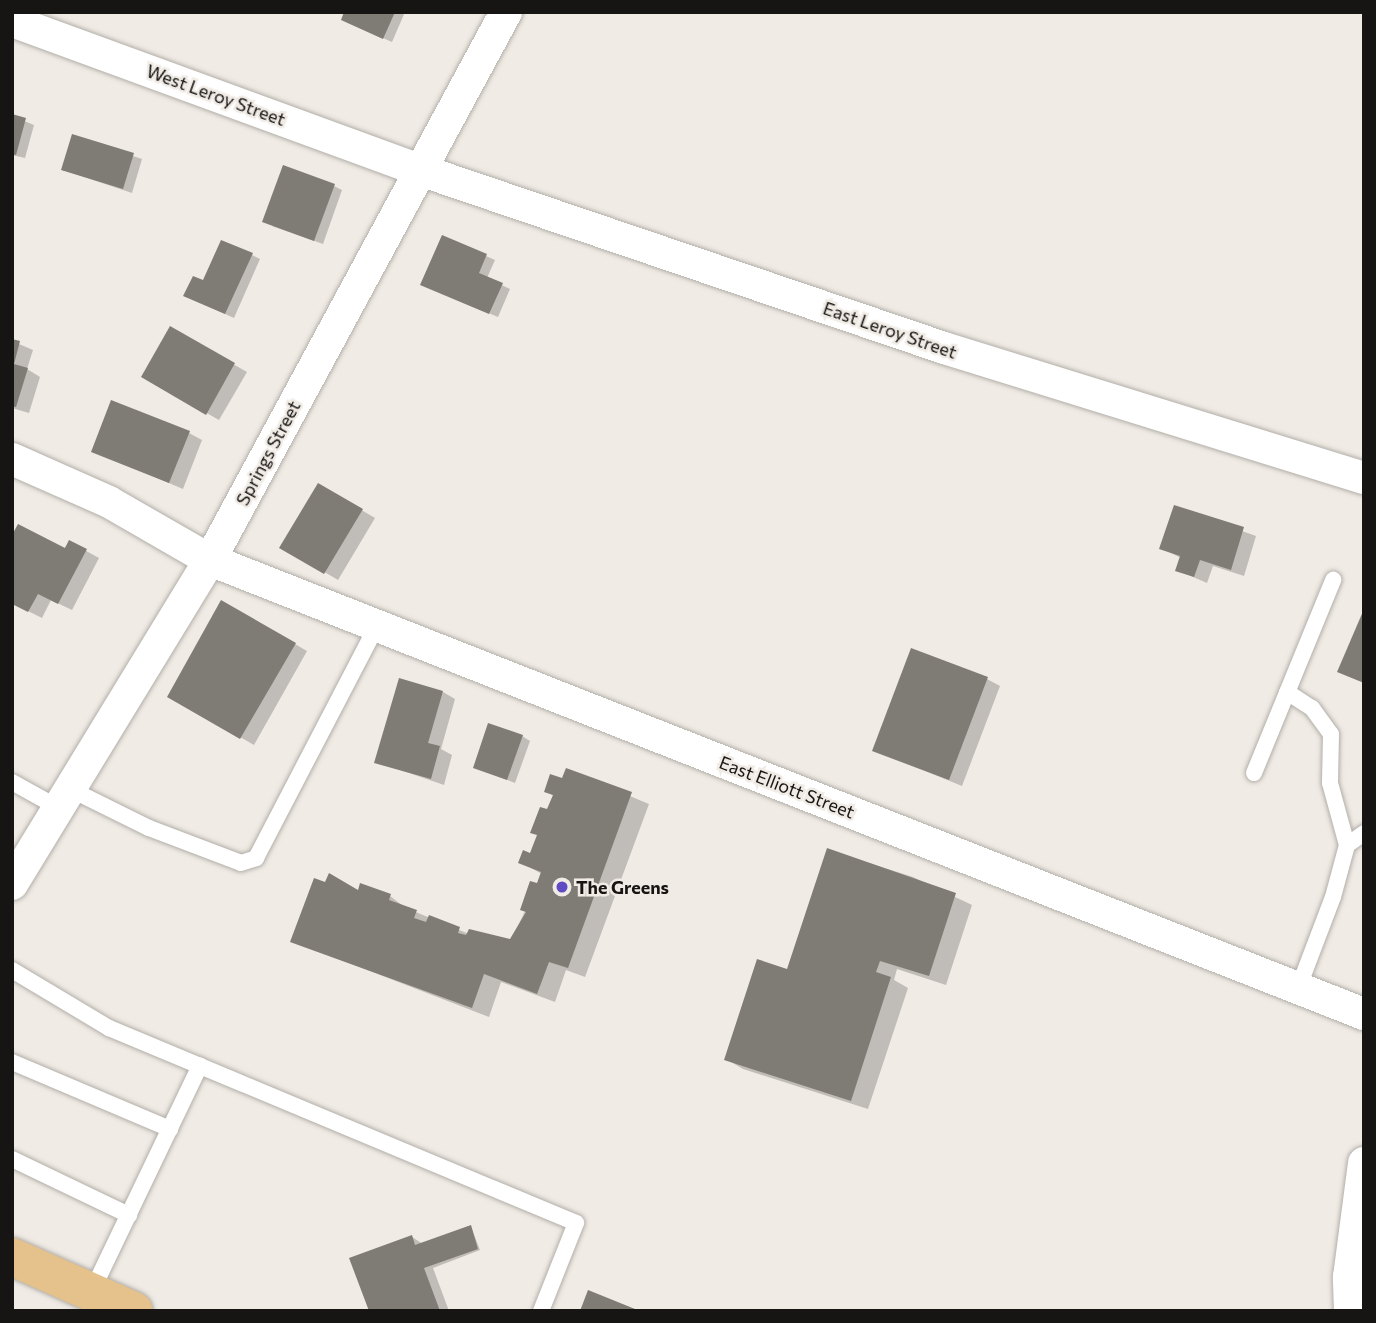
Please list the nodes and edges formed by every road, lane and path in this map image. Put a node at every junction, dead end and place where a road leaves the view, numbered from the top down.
1 (506, 12) edge
2 (12, 21) edge
3 (420, 170) junction
4 (12, 459) edge
5 (1364, 478) edge
6 (210, 560) junction
7 (1334, 580) dead end
8 (377, 626) junction
9 (1287, 692) junction
10 (1254, 773) dead end
11 (12, 782) edge
12 (65, 798) junction
13 (1364, 833) edge
14 (1347, 845) junction
15 (17, 864) edge
16 (12, 970) edge
17 (1297, 989) junction
18 (1364, 1014) edge
19 (12, 1062) edge
20 (200, 1066) junction
21 (170, 1129) junction
22 (12, 1159) edge
23 (1364, 1163) edge
24 (129, 1215) junction
25 (12, 1256) edge
26 (92, 1292) junction
27 (134, 1311) edge
28 (541, 1311) edge
29 (1350, 1311) edge

1 - 3 street, Springs Street
2 - 3 street, West Leroy Street
3 - 5 street, East Leroy Street
3 - 6 street, Springs Street
4 - 6 street, East Elliott Street
6 - 8 street, East Elliott Street
6 - 12 street, Springs Street
7 - 9 lane
8 - 12 lane
8 - 17 street, East Elliott Street
9 - 10 lane
9 - 14 lane
11 - 12 lane
12 - 15 street, Springs Street
13 - 14 lane
14 - 17 lane
16 - 20 lane
17 - 18 street, East Elliott Street
19 - 21 lane
20 - 21 lane
20 - 28 lane
21 - 24 lane
22 - 24 lane
23 - 29 street
24 - 26 lane
25 - 26 main road
26 - 27 main road

